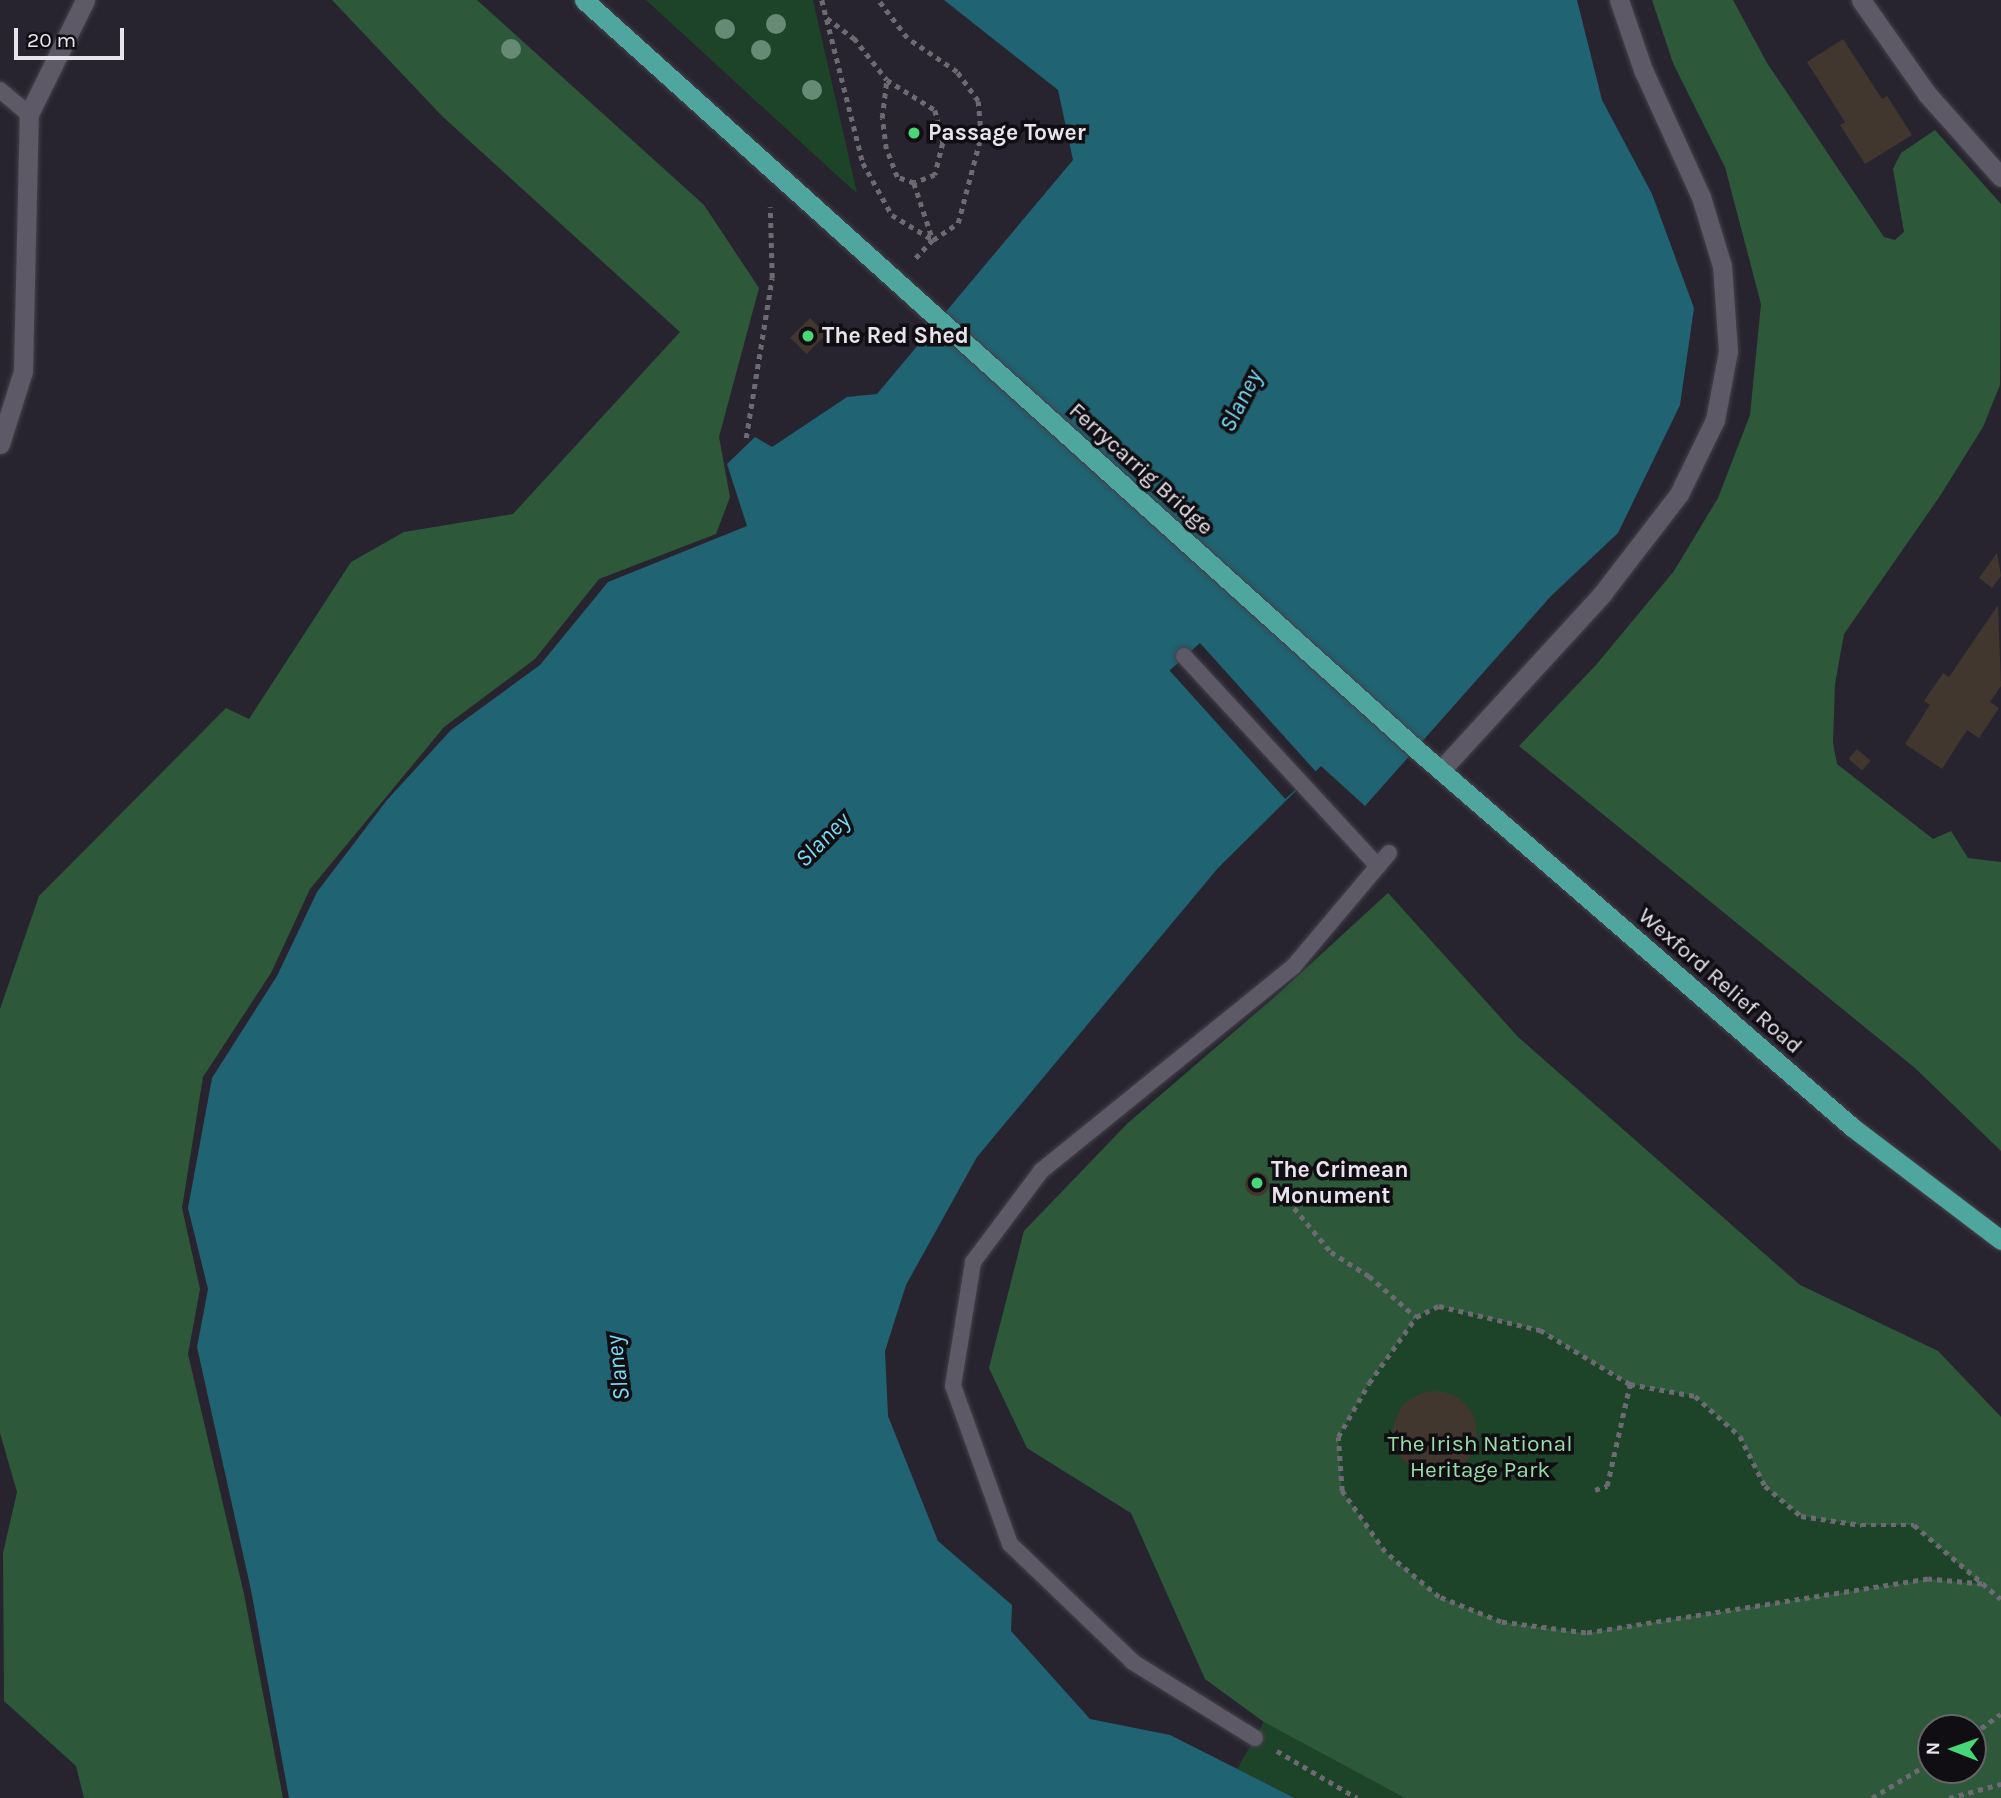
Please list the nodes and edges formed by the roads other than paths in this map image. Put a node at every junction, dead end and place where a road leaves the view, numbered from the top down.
1 (85, 0) edge
2 (584, 0) edge
3 (1619, 0) edge
4 (1861, 0) edge
5 (0, 90) edge
6 (29, 114) junction
7 (2001, 177) edge
8 (0, 444) edge
9 (1184, 656) dead end
10 (1416, 749) joint
11 (1441, 770) junction
12 (1389, 853) dead end
13 (1378, 866) junction
14 (2001, 1240) edge
15 (1255, 1738) road end

1 - 6 main road
2 - 10 highway, Ferrycarrig Bridge
3 - 11 main road
4 - 7 main road
5 - 6 lane
6 - 8 main road
9 - 13 lane
10 - 11 highway, Wexford Relief Road
11 - 14 highway, Wexford Relief Road
12 - 13 lane
13 - 15 lane

